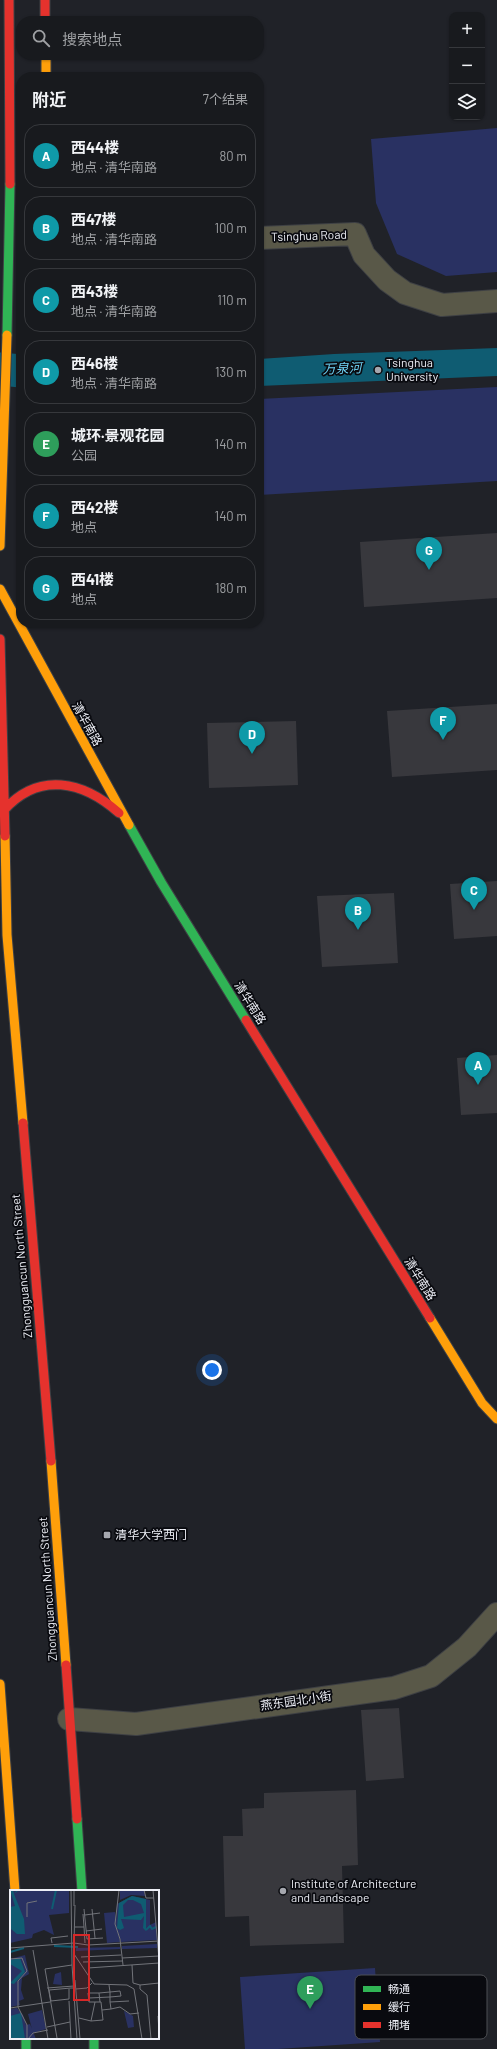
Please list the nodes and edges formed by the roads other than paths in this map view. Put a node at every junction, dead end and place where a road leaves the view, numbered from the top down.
1 (9, 0) edge
2 (45, 0) edge
3 (45, 16) edge
4 (46, 60) edge
5 (46, 72) edge
6 (16, 228) edge
7 (264, 238) edge
8 (10, 249) edge
9 (497, 301) edge
10 (0, 546) edge
11 (0, 589) edge
12 (16, 618) edge
13 (21, 628) edge
14 (0, 639) edge
15 (4, 810) junction
16 (129, 824) junction
17 (497, 1419) edge
18 (497, 1614) edge
19 (0, 1684) edge
20 (69, 1719) junction
21 (15, 1890) edge
22 (82, 1890) edge

1 - 8 main road
2 - 3 main road
4 - 5 main road
6 - 8 main road
7 - 9 street, Tsinghua Road
8 - 10 main road
11 - 12 main road, 清华南路
13 - 16 main road, 清华南路
14 - 15 main road, Zhongguancun North Street
15 - 16 main road
15 - 20 main road, Zhongguancun North Street
16 - 17 main road, 清华南路
18 - 20 street, 燕东园北小街
19 - 21 main road
20 - 22 main road, Zhongguancun North Street

